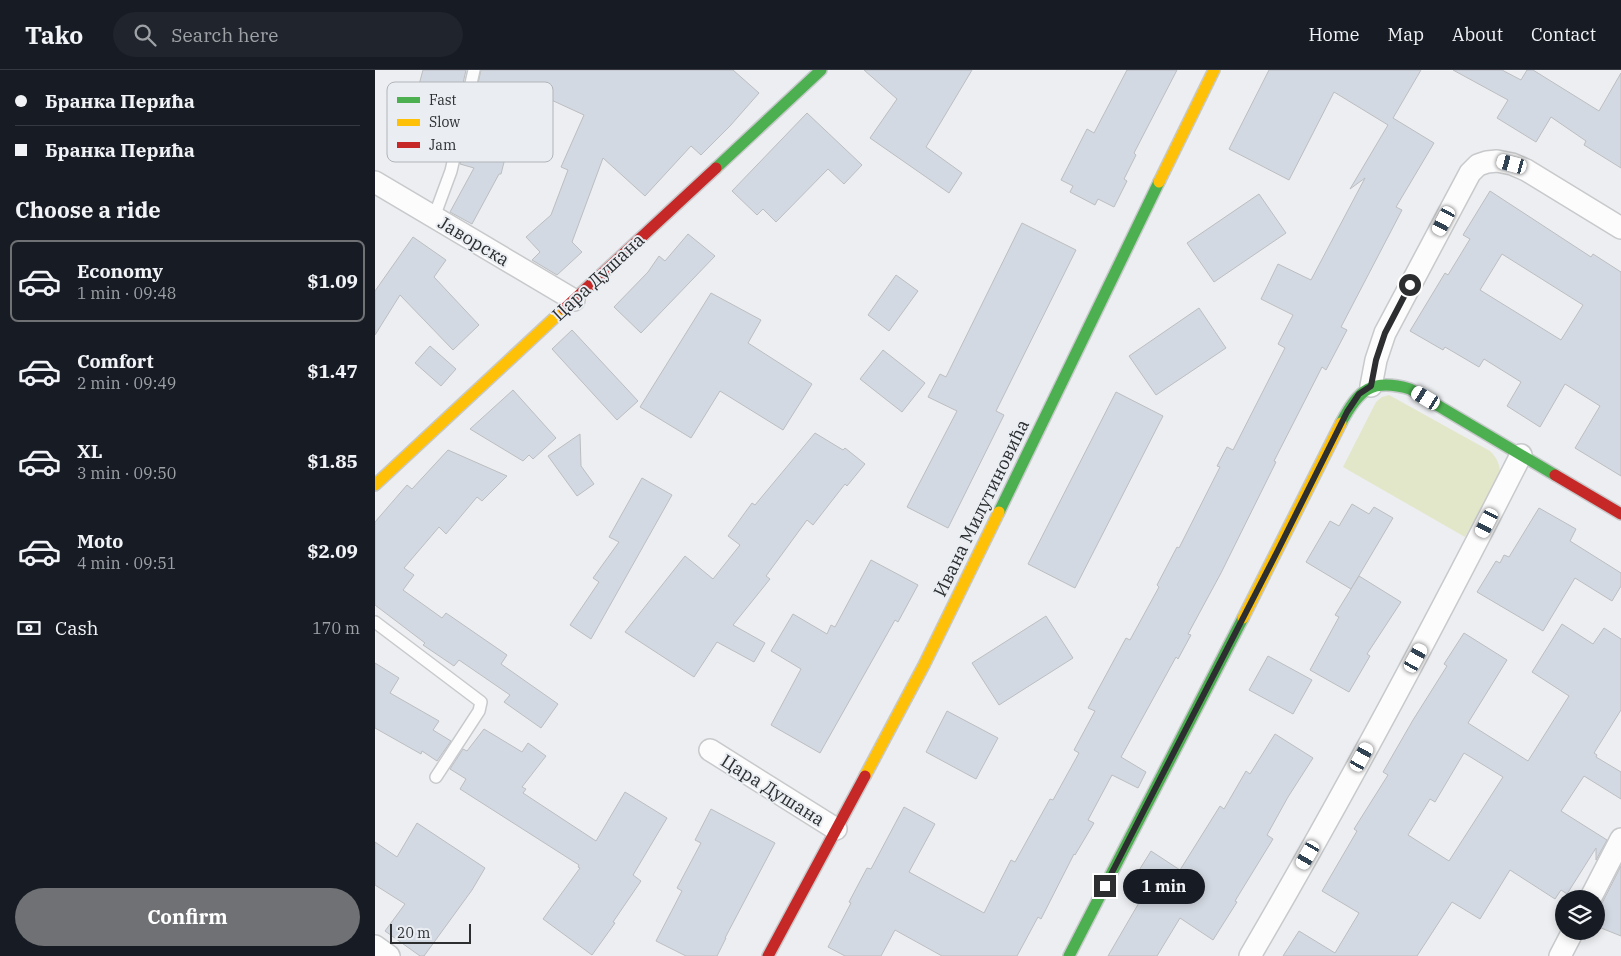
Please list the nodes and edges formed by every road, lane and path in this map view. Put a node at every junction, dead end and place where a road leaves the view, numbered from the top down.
1 (821, 70) edge
2 (1214, 70) edge
3 (453, 162) edge
4 (375, 182) edge
5 (434, 217) junction
6 (1621, 228) edge
7 (574, 300) junction
8 (1371, 386) junction
9 (1521, 455) junction
10 (375, 485) edge
11 (1621, 514) edge
12 (375, 622) edge
13 (710, 750) dead end
14 (436, 778) dead end
15 (836, 829) junction
16 (1621, 839) edge
17 (1595, 890) edge
18 (1568, 940) edge
19 (375, 946) edge
20 (389, 956) edge
21 (768, 956) edge
22 (1069, 956) edge
23 (1250, 956) edge
24 (1560, 956) edge

1 - 7 street, Цара Душана
2 - 15 street, Ивана Милутиновића
3 - 5 lane
4 - 5 street, Јаворска
5 - 7 street, Јаворска
6 - 8 street
7 - 10 street, Цара Душана
8 - 9 street
8 - 22 street
9 - 11 street
9 - 23 street
12 - 14 lane
13 - 15 street, Цара Душана
15 - 21 street, Ивана Милутиновића
16 - 17 street
18 - 24 street
19 - 20 street

